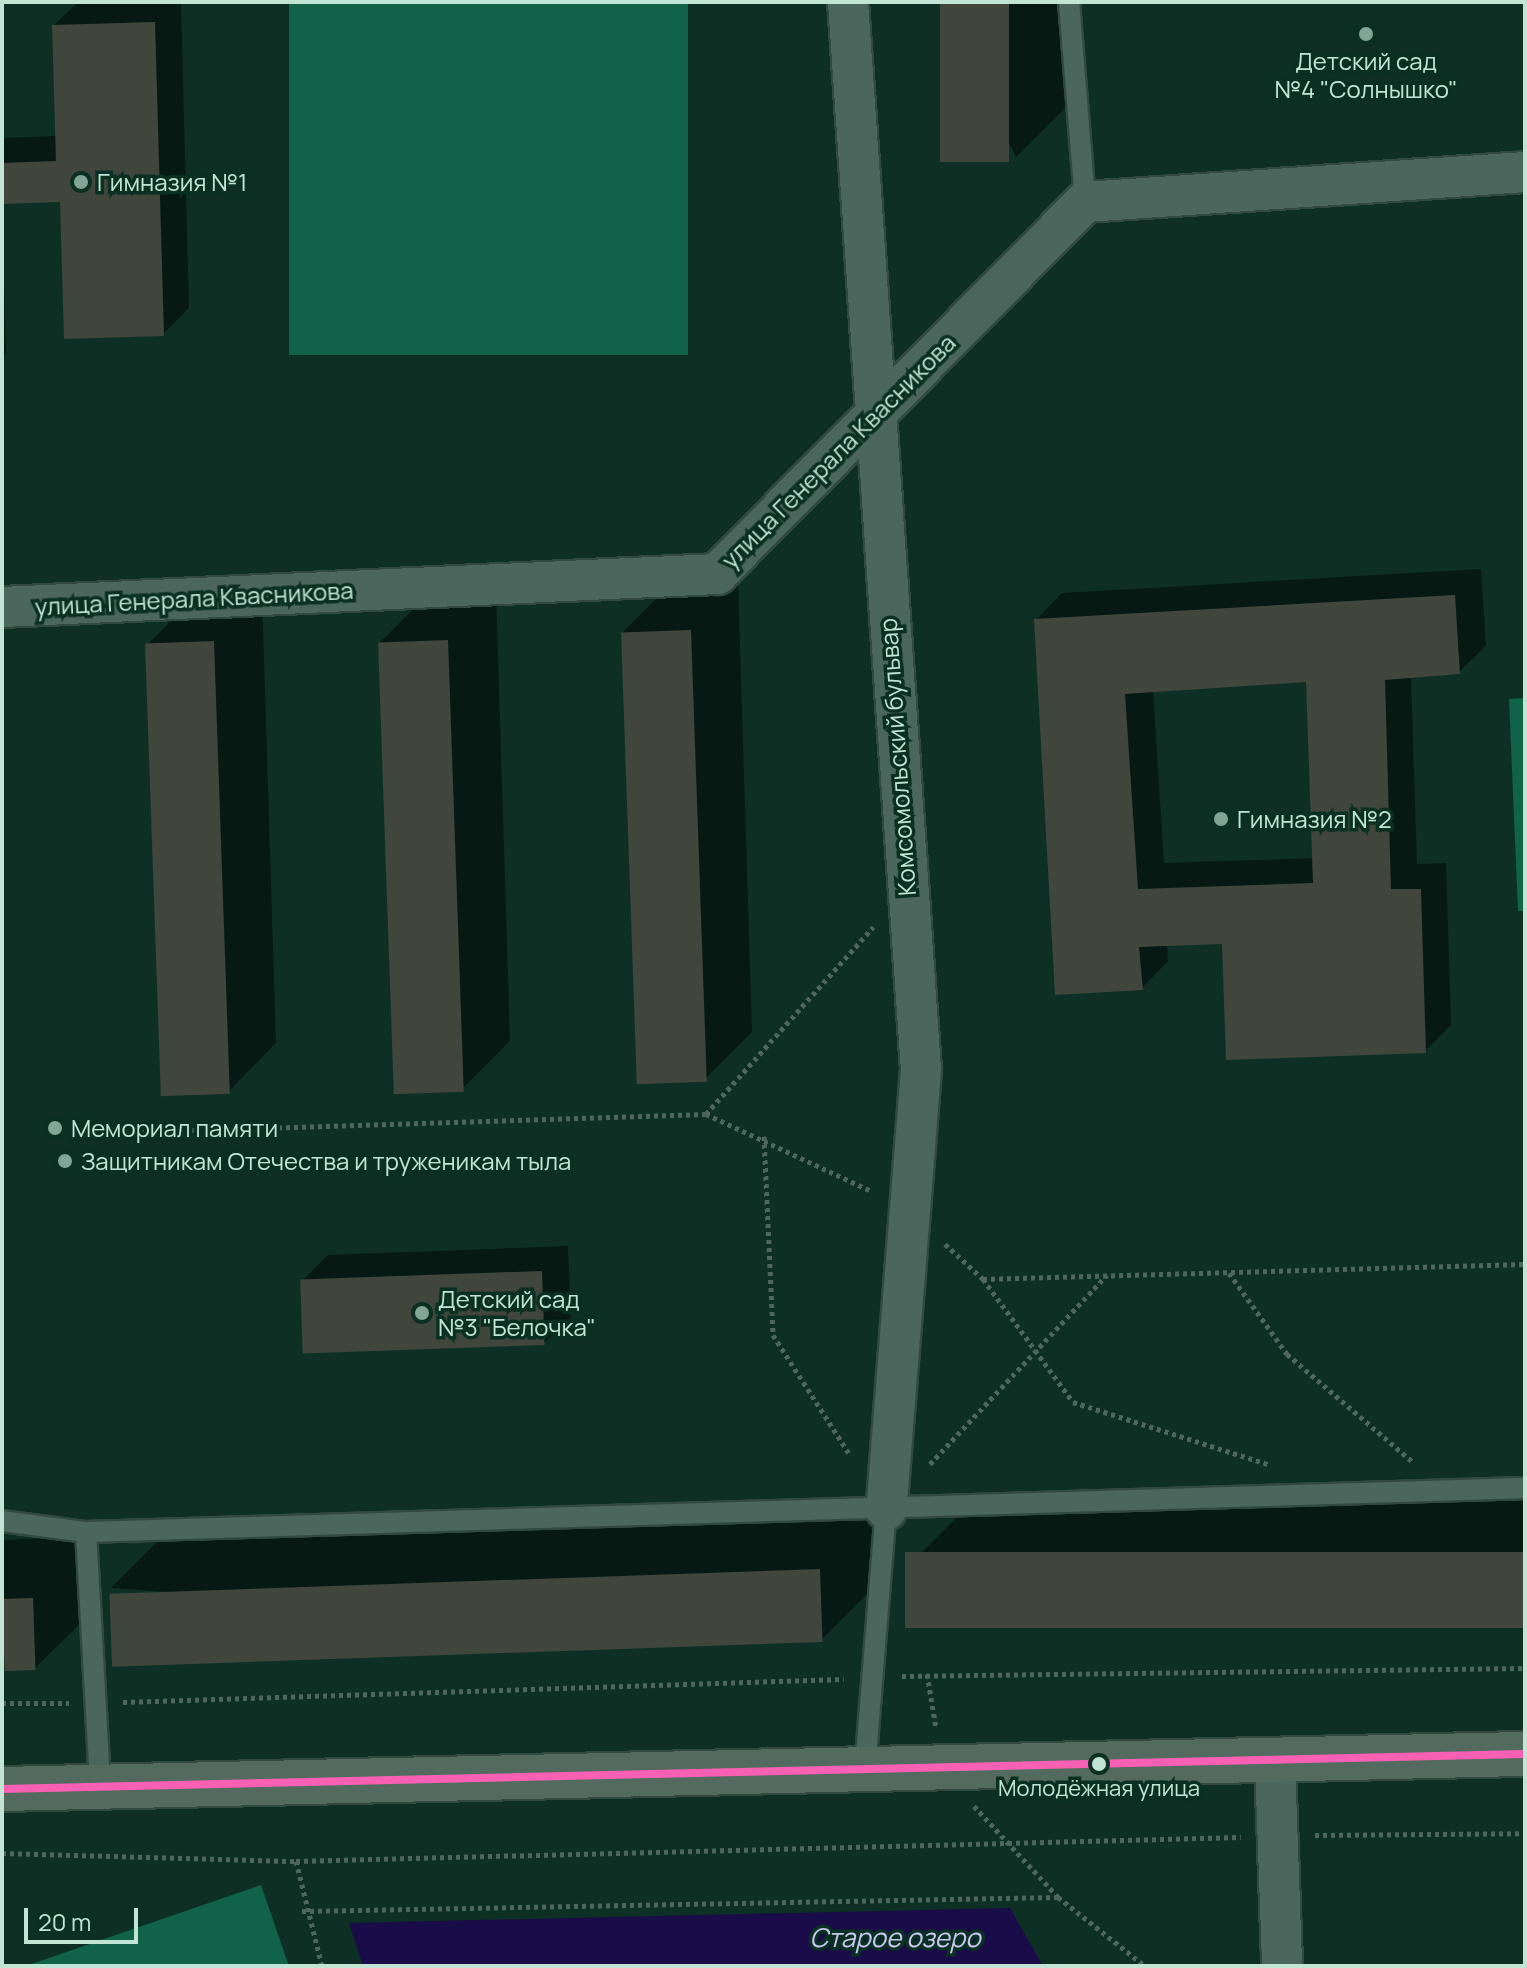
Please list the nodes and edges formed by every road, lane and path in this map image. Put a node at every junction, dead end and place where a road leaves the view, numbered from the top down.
1 (848, 2) edge
2 (1069, 2) edge
3 (1525, 172) edge
4 (1085, 202) junction
5 (873, 415) junction
6 (2, 607) edge
7 (906, 890) junction
8 (706, 1114) junction
9 (134, 1132) dead end
10 (764, 1136) junction
11 (909, 1210) junction
12 (1525, 1264) edge
13 (1228, 1272) junction
14 (1107, 1275) junction
15 (983, 1279) junction
16 (1036, 1351) junction
17 (1283, 1470) dead end
18 (1408, 1471) dead end
19 (1525, 1488) edge
20 (886, 1510) junction
21 (2, 1521) edge
22 (86, 1532) junction
23 (1525, 1668) edge
24 (868, 1678) junction
25 (2, 1703) edge
26 (93, 1703) junction
27 (1525, 1754) edge
28 (1275, 1762) junction
29 (865, 1769) junction
30 (100, 1783) junction
31 (2, 1789) edge
32 (1525, 1833) edge
33 (1279, 1836) junction
34 (1006, 1843) junction
35 (2, 1853) edge
36 (296, 1861) junction
37 (1058, 1897) junction
38 (302, 1911) junction
39 (322, 1966) edge
40 (1145, 1966) edge
41 (1282, 1966) edge

1 - 5 street, Комсомольский бульвар
2 - 4 lane
3 - 4 street
4 - 5 street, улица Генерала Квасникова
5 - 6 street, улица Генерала Квасникова
5 - 7 street, Комсомольский бульвар
7 - 8 path
7 - 11 street, Комсомольский бульвар
8 - 9 path
8 - 10 path
10 - 11 path
10 - 20 path
11 - 15 path
11 - 20 street, Комсомольский бульвар
12 - 13 path
13 - 14 path
13 - 18 path
14 - 15 path
14 - 16 path
15 - 16 path
16 - 17 path
16 - 20 path
19 - 20 lane
20 - 22 lane
20 - 24 lane
21 - 22 lane
22 - 26 lane
23 - 24 path
24 - 26 path
24 - 29 lane
25 - 26 path
26 - 30 lane
27 - 28 street
28 - 29 street
28 - 33 street
29 - 30 street
30 - 31 street
32 - 33 path
33 - 34 path
33 - 41 street
34 - 36 path
34 - 37 path
35 - 36 path
36 - 38 path
37 - 38 path
37 - 40 path
38 - 39 path

